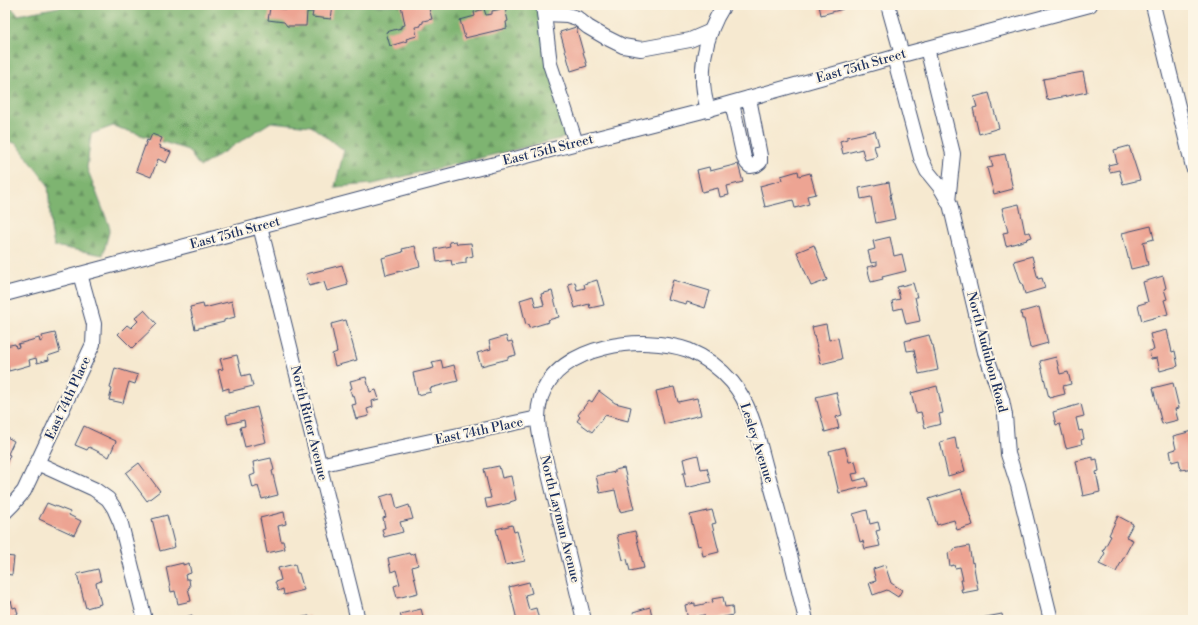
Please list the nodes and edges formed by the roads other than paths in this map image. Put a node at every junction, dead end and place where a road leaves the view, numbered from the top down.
1 (724, 5) edge
2 (888, 5) edge
3 (1090, 5) edge
4 (1153, 5) edge
5 (544, 9) edge
6 (711, 31) junction
7 (927, 48) junction
8 (898, 56) junction
9 (749, 98) junction
10 (732, 103) junction
11 (708, 110) junction
12 (576, 143) junction
13 (1193, 167) edge
14 (948, 202) junction
15 (260, 226) junction
16 (80, 274) junction
17 (5, 294) edge
18 (626, 344) joint
19 (538, 418) junction
20 (37, 463) junction
21 (319, 465) junction
22 (5, 512) edge
23 (144, 620) edge
24 (358, 620) edge
25 (584, 620) edge
26 (806, 620) edge
27 (1051, 620) edge

1 - 6 street
2 - 8 street, North Audubon Road
3 - 7 street, East 75th Street
4 - 13 street
5 - 6 street
5 - 12 street
6 - 11 street
7 - 8 street, East 75th Street
7 - 14 street, North Audubon Road
8 - 9 street, East 75th Street
8 - 14 street, North Audubon Road
9 - 10 street, East 75th Street
9 - 10 street
10 - 11 street, East 75th Street
11 - 12 street, East 75th Street
12 - 15 street, East 75th Street
14 - 27 street, North Audubon Road
15 - 16 street, East 75th Street
15 - 21 street, North Ritter Avenue
16 - 17 street, East 75th Street
16 - 20 street, East 74th Place
18 - 19 street, East 74th Place
18 - 26 street, Lesley Avenue
19 - 21 street, East 74th Place
19 - 25 street, North Layman Avenue
20 - 22 street, East 74th Place
20 - 23 street
21 - 24 street, North Ritter Avenue

